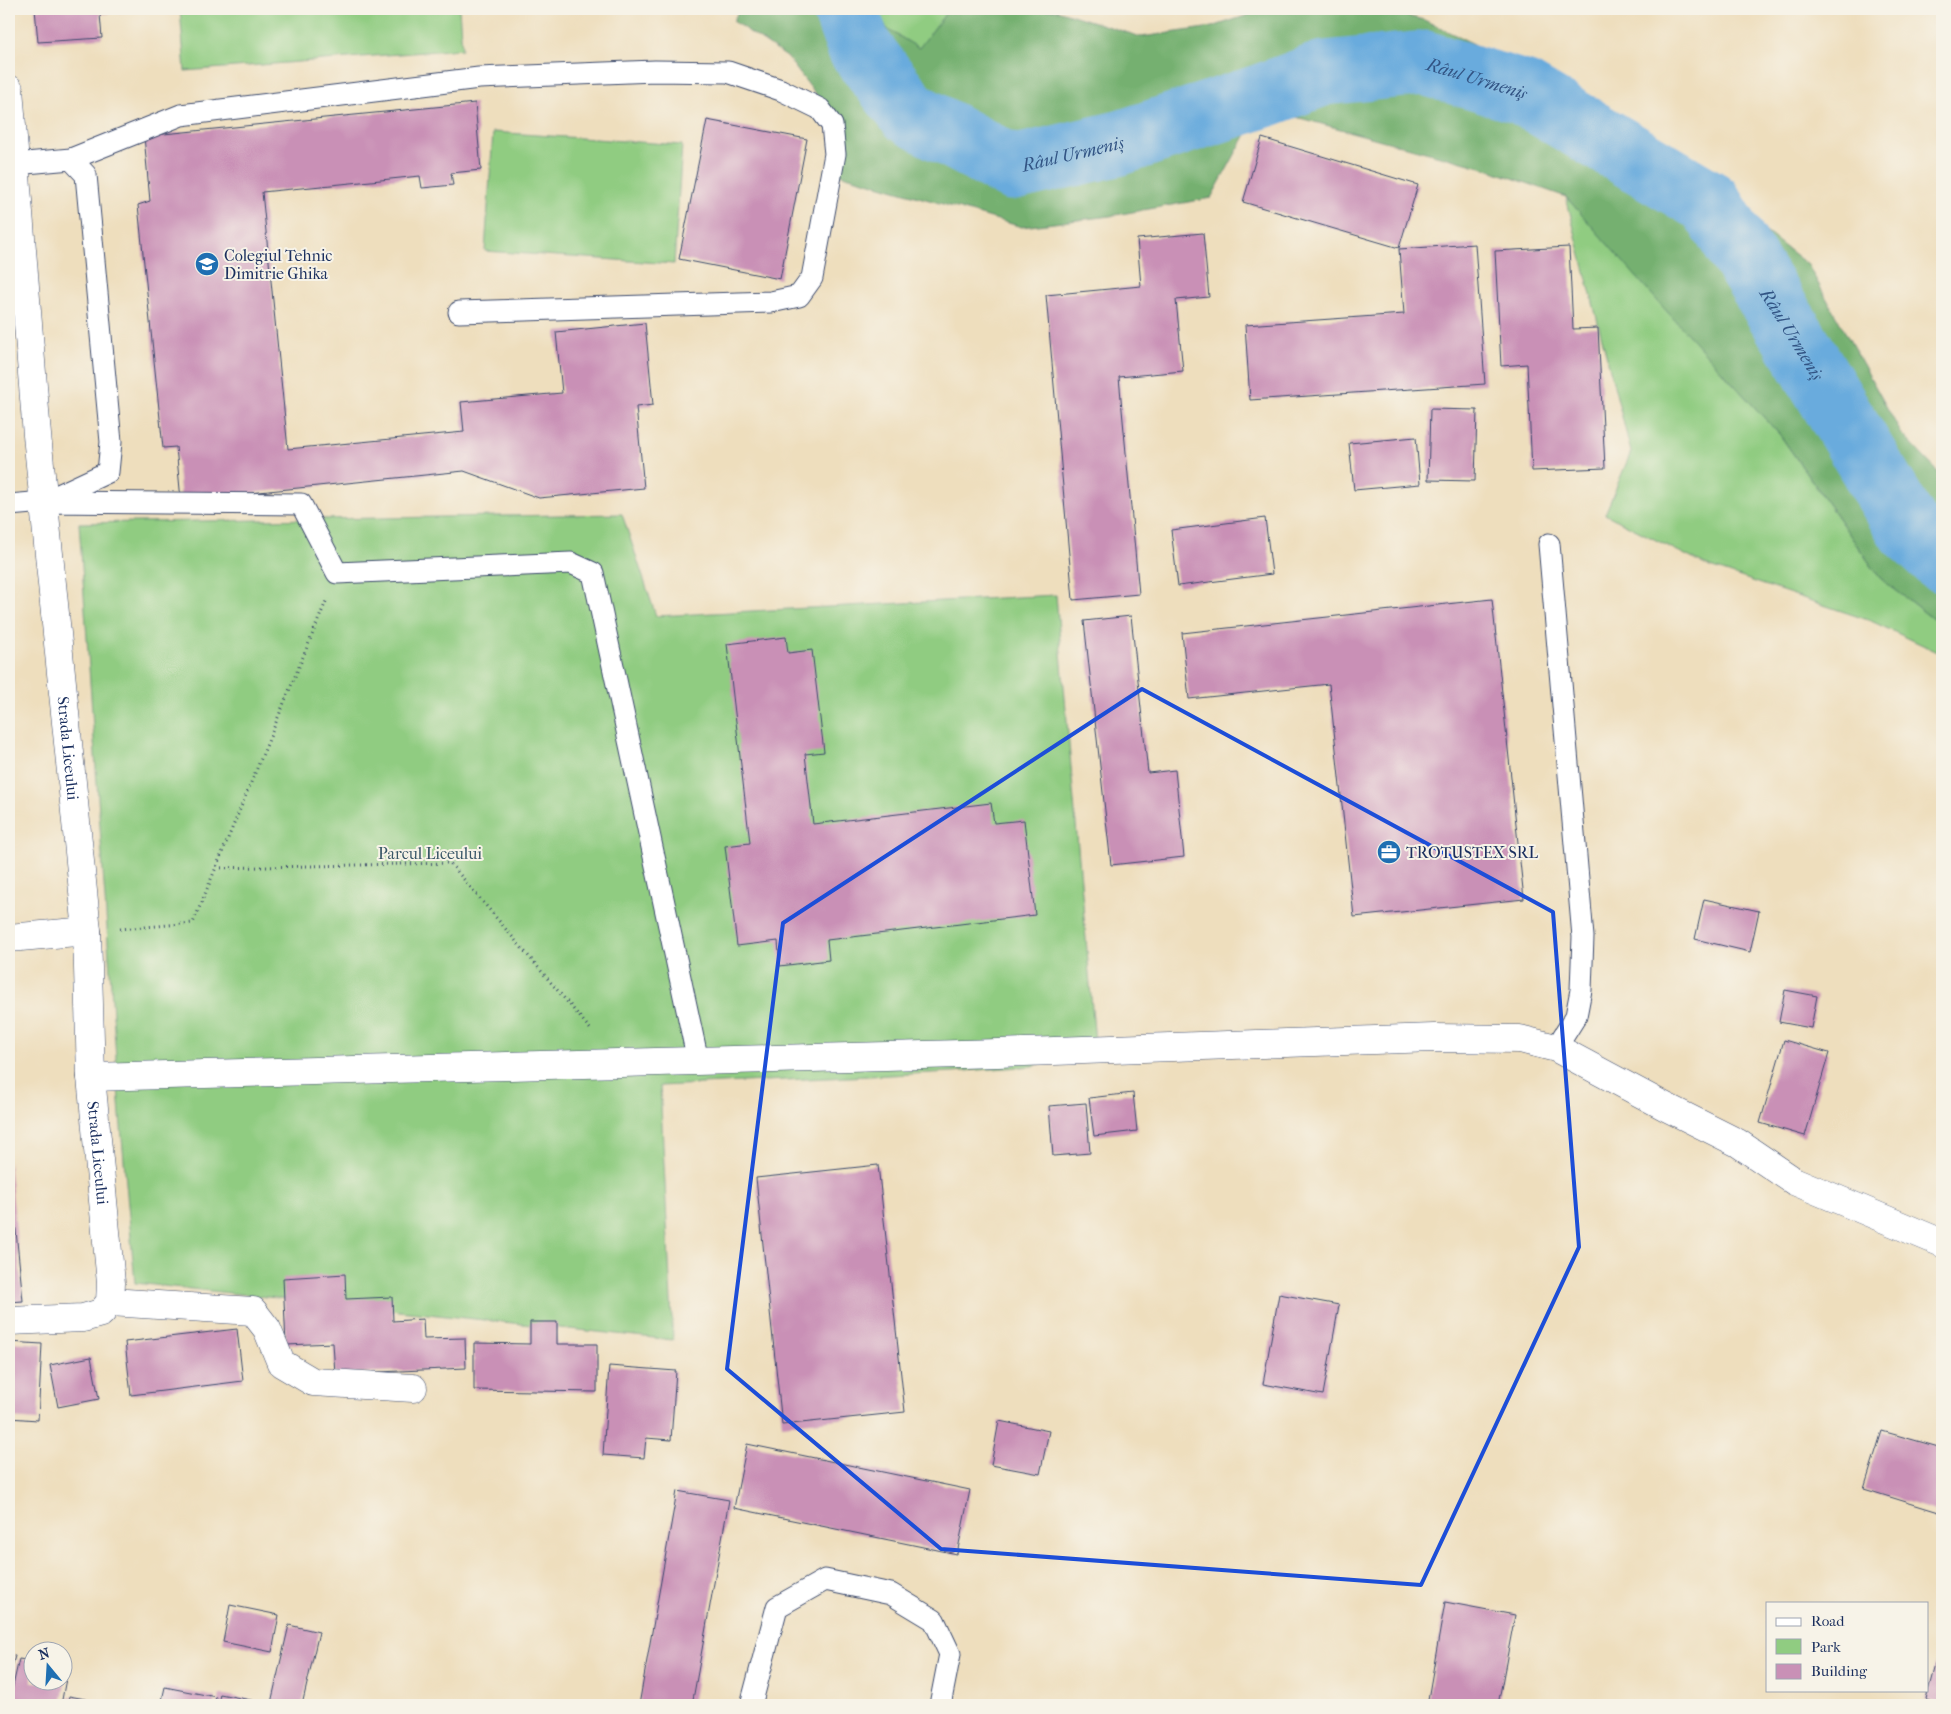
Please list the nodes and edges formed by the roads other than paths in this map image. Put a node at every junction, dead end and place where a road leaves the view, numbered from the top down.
1 (9, 89) edge
2 (71, 159) junction
3 (15, 164) junction
4 (14, 207) edge
5 (458, 312) dead end
6 (44, 502) junction
7 (9, 505) edge
8 (1549, 544) dead end
9 (87, 931) junction
10 (9, 938) edge
11 (1556, 1048) junction
12 (698, 1061) junction
13 (92, 1077) junction
14 (1942, 1243) edge
15 (110, 1302) junction
16 (9, 1321) edge
17 (413, 1388) dead end
18 (751, 1705) edge
19 (940, 1705) edge

1 - 3 street, Strada Liceului
2 - 3 lane
2 - 5 lane
2 - 6 lane
3 - 4 street, Strada Liceului
4 - 6 street, Strada Liceului
6 - 7 lane
6 - 9 street, Strada Liceului
6 - 12 lane
8 - 11 lane
9 - 10 street
9 - 13 street, Strada Liceului
11 - 12 street
11 - 14 street
12 - 13 street
13 - 15 street, Strada Liceului
15 - 16 street
15 - 17 street
18 - 19 lane

